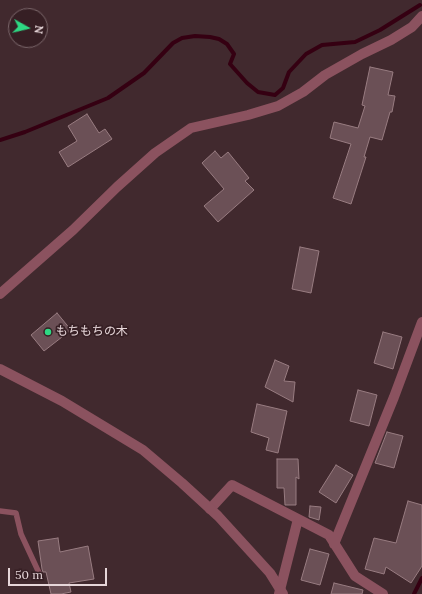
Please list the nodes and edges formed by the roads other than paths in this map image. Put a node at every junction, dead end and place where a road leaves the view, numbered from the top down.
1 (422, 16) edge
2 (0, 294) edge
3 (422, 322) edge
4 (0, 369) edge
5 (210, 509) junction
6 (0, 511) edge
7 (298, 519) junction
8 (334, 544) junction
9 (40, 575) dead end
10 (281, 592) edge
11 (383, 594) edge

1 - 2 street
3 - 8 street
4 - 5 street
5 - 7 street
5 - 10 street
6 - 9 lane
7 - 8 street
7 - 10 street
8 - 11 street

